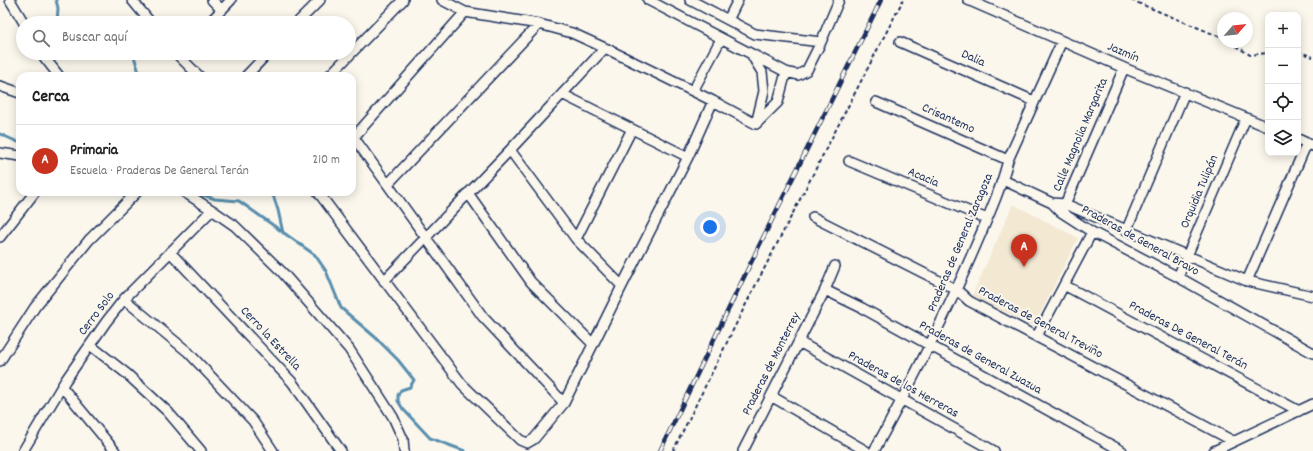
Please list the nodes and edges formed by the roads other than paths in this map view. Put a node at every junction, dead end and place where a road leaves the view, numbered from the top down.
1 (10, 0) edge
2 (132, 0) edge
3 (212, 0) edge
4 (231, 0) edge
5 (320, 0) edge
6 (403, 0) edge
7 (442, 0) edge
8 (648, 0) edge
9 (690, 0) edge
10 (738, 0) edge
11 (968, 0) edge
12 (835, 1) edge
13 (222, 10) junction
14 (465, 12) junction
15 (20, 16) edge
16 (145, 16) edge
17 (216, 16) edge
18 (304, 16) edge
19 (728, 20) junction
20 (540, 24) junction
21 (722, 39) junction
22 (1062, 41) junction
23 (821, 42) junction
24 (900, 42) dead end
25 (356, 48) edge
26 (605, 48) junction
27 (751, 54) junction
28 (46, 60) edge
29 (184, 60) edge
30 (261, 60) edge
31 (345, 60) edge
32 (1124, 68) junction
33 (55, 72) edge
34 (196, 72) edge
35 (250, 72) edge
36 (333, 72) edge
37 (786, 72) junction
38 (0, 86) edge
39 (693, 91) junction
40 (16, 92) edge
41 (1185, 92) junction
42 (562, 94) junction
43 (713, 101) junction
44 (1034, 101) junction
45 (876, 102) dead end
46 (1246, 118) junction
47 (756, 124) junction
48 (1265, 126) edge
49 (632, 129) junction
50 (356, 133) edge
51 (356, 140) edge
52 (1310, 145) edge
53 (510, 150) junction
54 (0, 153) edge
55 (16, 155) edge
56 (688, 157) junction
57 (1008, 160) junction
58 (849, 161) dead end
59 (1003, 180) junction
60 (388, 184) junction
61 (468, 193) junction
62 (32, 196) edge
63 (133, 196) edge
64 (190, 196) edge
65 (321, 196) edge
66 (1063, 208) junction
67 (212, 210) junction
68 (813, 217) dead end
69 (987, 219) junction
70 (1127, 229) junction
71 (1092, 232) junction
72 (426, 236) junction
73 (0, 237) edge
74 (576, 239) junction
75 (170, 252) junction
76 (1187, 256) junction
77 (835, 266) dead end
78 (1178, 277) junction
79 (384, 281) junction
80 (1247, 281) junction
81 (1064, 285) junction
82 (622, 286) junction
83 (825, 290) junction
84 (957, 290) junction
85 (1313, 295) edge
86 (124, 299) junction
87 (1037, 336) junction
88 (799, 342) junction
89 (594, 344) junction
90 (90, 345) junction
91 (929, 345) junction
92 (1313, 353) edge
93 (0, 361) edge
94 (62, 387) junction
95 (771, 396) junction
96 (902, 400) junction
97 (564, 403) junction
98 (1313, 404) edge
99 (1299, 410) junction
100 (1233, 441) junction
101 (744, 450) edge
102 (23, 451) edge
103 (115, 451) edge
104 (201, 451) edge
105 (273, 451) edge
106 (341, 451) edge
107 (404, 451) edge
108 (866, 451) edge
109 (874, 451) edge
110 (994, 451) edge
111 (1122, 451) edge
112 (1214, 451) edge

1 - 15 street
2 - 16 street
3 - 13 street
4 - 13 street
5 - 18 street
6 - 25 street
7 - 14 street
8 - 21 street
9 - 19 street
10 - 19 street
11 - 22 street, Jazmín
12 - 23 street
13 - 17 street
14 - 20 street
14 - 50 street
19 - 23 street
20 - 26 street
20 - 60 street
21 - 27 street
21 - 39 street
22 - 32 street, Jazmín
22 - 44 street, Praderas de General Zaragoza
23 - 37 street
24 - 44 street, Dalia
26 - 39 street
26 - 42 street
27 - 37 street
27 - 47 street
28 - 33 street
29 - 34 street
30 - 35 street
31 - 36 street
32 - 41 street, Jazmín
32 - 66 street, Calle Magnolia Margarita
37 - 47 street
38 - 40 street
39 - 43 street
41 - 46 street, Jazmín
41 - 70 street
42 - 49 street
42 - 53 street
43 - 47 street
43 - 56 street
44 - 57 street, Praderas de General Zaragoza
45 - 57 street, Crisantemo
46 - 48 street, Jazmín
46 - 76 street, Orquidia Tulipán
49 - 56 street
49 - 74 street
51 - 60 street
52 - 80 street
53 - 61 street
53 - 74 street
54 - 55 street
56 - 82 street
57 - 59 street, Praderas de General Zaragoza
58 - 69 street, Acacia
59 - 66 street, Praderas de General Bravo
59 - 69 street, Praderas de General Zaragoza
60 - 72 street
61 - 72 street
61 - 89 street
62 - 73 street
63 - 93 street
64 - 67 street
65 - 79 street
66 - 70 street, Praderas de General Bravo
66 - 71 street, Praderas de General Bravo
67 - 75 street, Cerro Solo
67 - 107 street
68 - 84 street, Praderas de General Treviño
69 - 84 street, Praderas de General Zaragoza
70 - 76 street, Praderas de General Bravo
71 - 78 street, Praderas de General Bravo
71 - 81 street
72 - 79 street
72 - 97 street
74 - 82 street
75 - 86 street, Cerro Solo
75 - 106 street, Cerro la Estrella
76 - 78 street, Orquidia Tulipán
76 - 80 street, Praderas de General Bravo
77 - 83 street, Praderas de Monterrey
78 - 92 street, Praderas de General Bravo
79 - 97 street
80 - 85 street, Praderas de General Bravo
81 - 87 street
81 - 99 street, Praderas De General Terán
82 - 89 street
83 - 88 street, Praderas de Monterrey
83 - 91 street, Praderas de General Zuazua
84 - 87 street, Praderas de General Treviño
84 - 91 street, Praderas de General Zaragoza
86 - 90 street, Cerro Solo
86 - 105 street
87 - 100 street, Praderas de General Treviño
88 - 95 street, Praderas de Monterrey
88 - 96 street, Praderas de los Herreras
89 - 97 street
90 - 94 street, Cerro Solo
90 - 104 street
91 - 96 street, Praderas de General Zaragoza
91 - 111 street, Praderas de General Zuazua
94 - 102 street, Cerro Solo
94 - 103 street
95 - 101 street, Praderas de Monterrey
95 - 108 street
96 - 109 street, Praderas de General Zaragoza
96 - 110 street, Praderas de los Herreras
98 - 99 street
99 - 100 street
100 - 112 street

